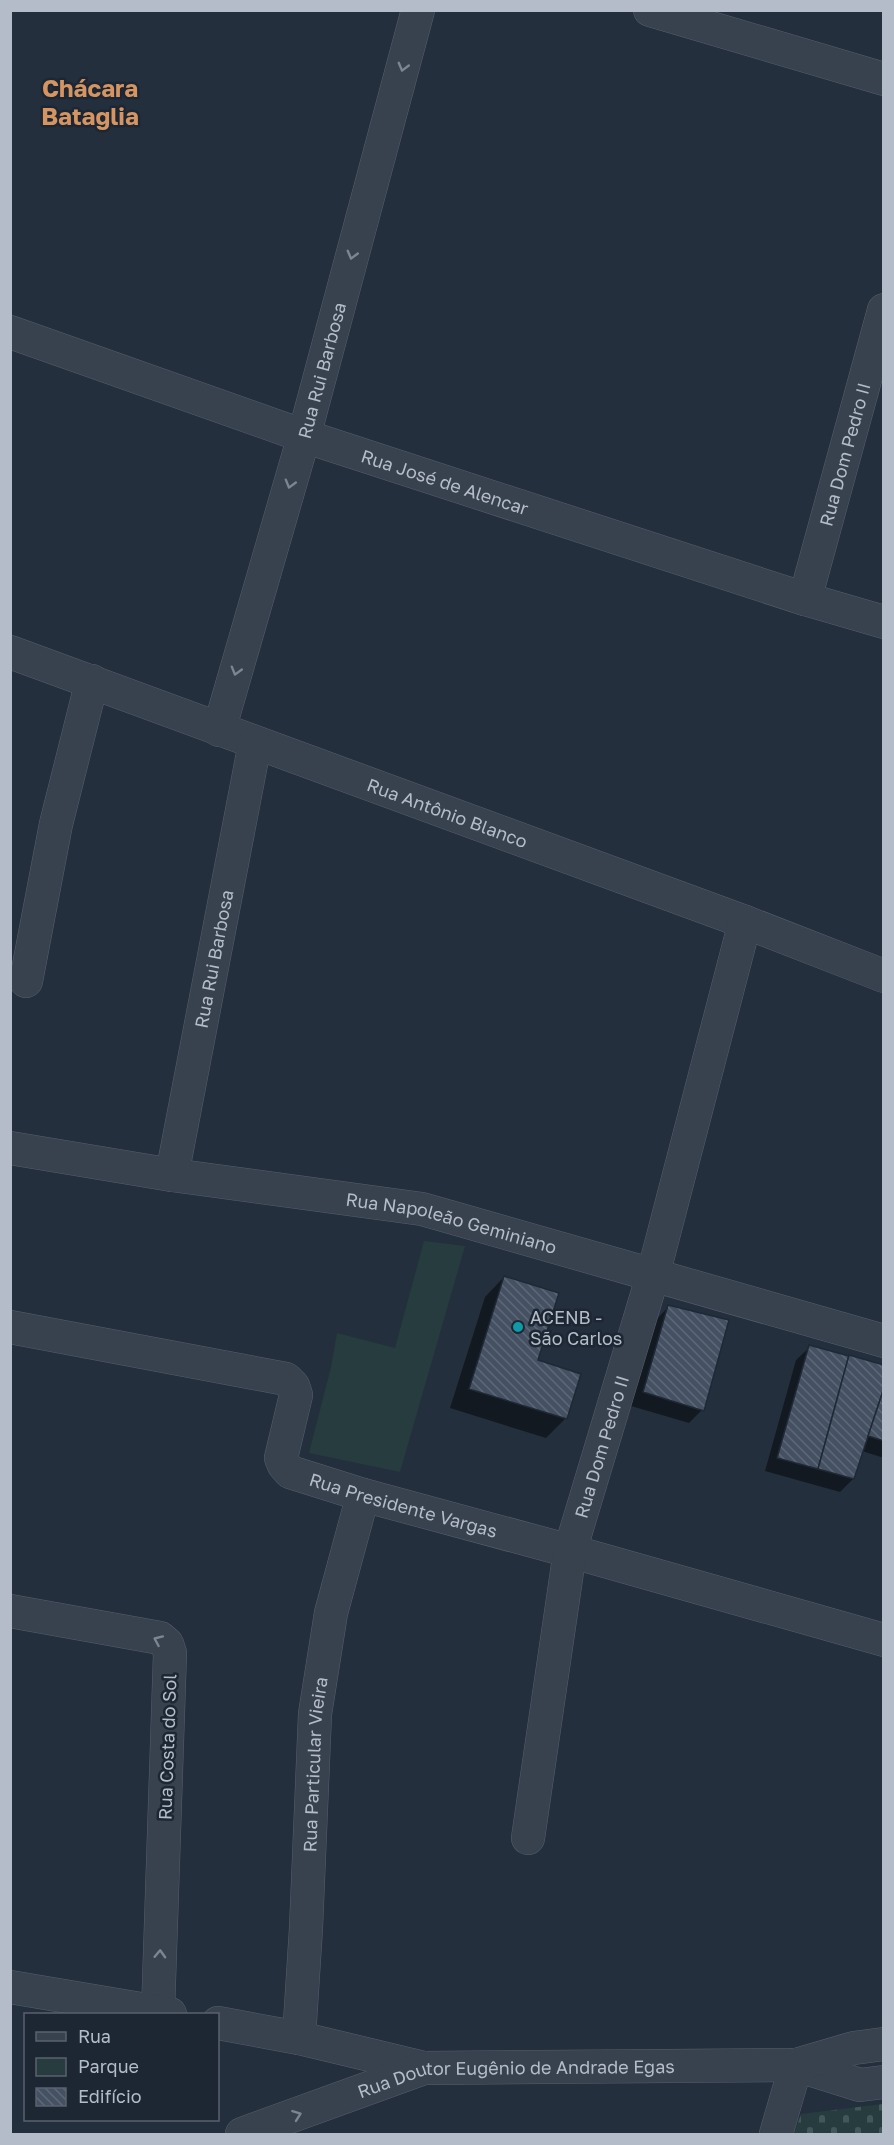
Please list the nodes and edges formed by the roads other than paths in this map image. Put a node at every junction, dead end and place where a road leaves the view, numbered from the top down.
1 (418, 10) edge
2 (650, 10) edge
3 (884, 79) edge
4 (884, 310) edge
5 (10, 332) edge
6 (304, 436) junction
7 (805, 599) junction
8 (884, 622) edge
9 (10, 652) edge
10 (92, 681) junction
11 (219, 730) junction
12 (255, 743) junction
13 (745, 922) junction
14 (884, 976) edge
15 (26, 981) dead end
16 (10, 1148) edge
17 (172, 1175) junction
18 (653, 1275) junction
19 (10, 1327) edge
20 (884, 1341) edge
21 (363, 1495) junction
22 (570, 1551) junction
23 (10, 1611) edge
24 (884, 1640) edge
25 (528, 1838) dead end
26 (10, 1987) edge
27 (164, 2013) edge
28 (219, 2023) edge
29 (300, 2037) junction
30 (884, 2044) edge
31 (796, 2065) junction
32 (424, 2068) junction
33 (884, 2082) edge
34 (242, 2134) edge
35 (776, 2134) edge

1 -> 6 street, Rua Rui Barbosa
2 - 3 street
4 - 7 street, Rua Dom Pedro II
5 - 6 street, Rua José de Alencar
6 - 7 street, Rua José de Alencar
6 -> 11 street, Rua Rui Barbosa
7 - 8 street, Rua José de Alencar
9 - 10 street, Rua Antônio Blanco
10 - 11 street, Rua Antônio Blanco
10 - 15 street
11 - 12 street, Rua Antônio Blanco
12 - 13 street, Rua Antônio Blanco
12 - 17 street, Rua Rui Barbosa
13 - 14 street, Rua Antônio Blanco
13 - 18 street, Rua Dom Pedro II
16 - 17 street, Rua Napoleão Geminiano
17 - 18 street, Rua Napoleão Geminiano
18 - 20 street, Rua Napoleão Geminiano
18 - 22 street, Rua Dom Pedro II
19 - 21 street, Rua Presidente Vargas
21 - 22 street, Rua Presidente Vargas
21 - 29 street, Rua Particular Vieira
22 - 24 street, Rua Presidente Vargas
22 - 25 street, Rua Dom Pedro II
27 -> 23 street, Rua Costa do Sol
26 - 27 street
28 - 29 street
29 - 32 street
30 - 31 street, Rua Doutor Eugênio de Andrade Egas
31 - 32 street, Rua Doutor Eugênio de Andrade Egas
31 - 33 street, Rua Doutor Eugênio de Andrade Egas
31 - 35 street
34 -> 32 street, Rua Doutor Eugênio de Andrade Egas

